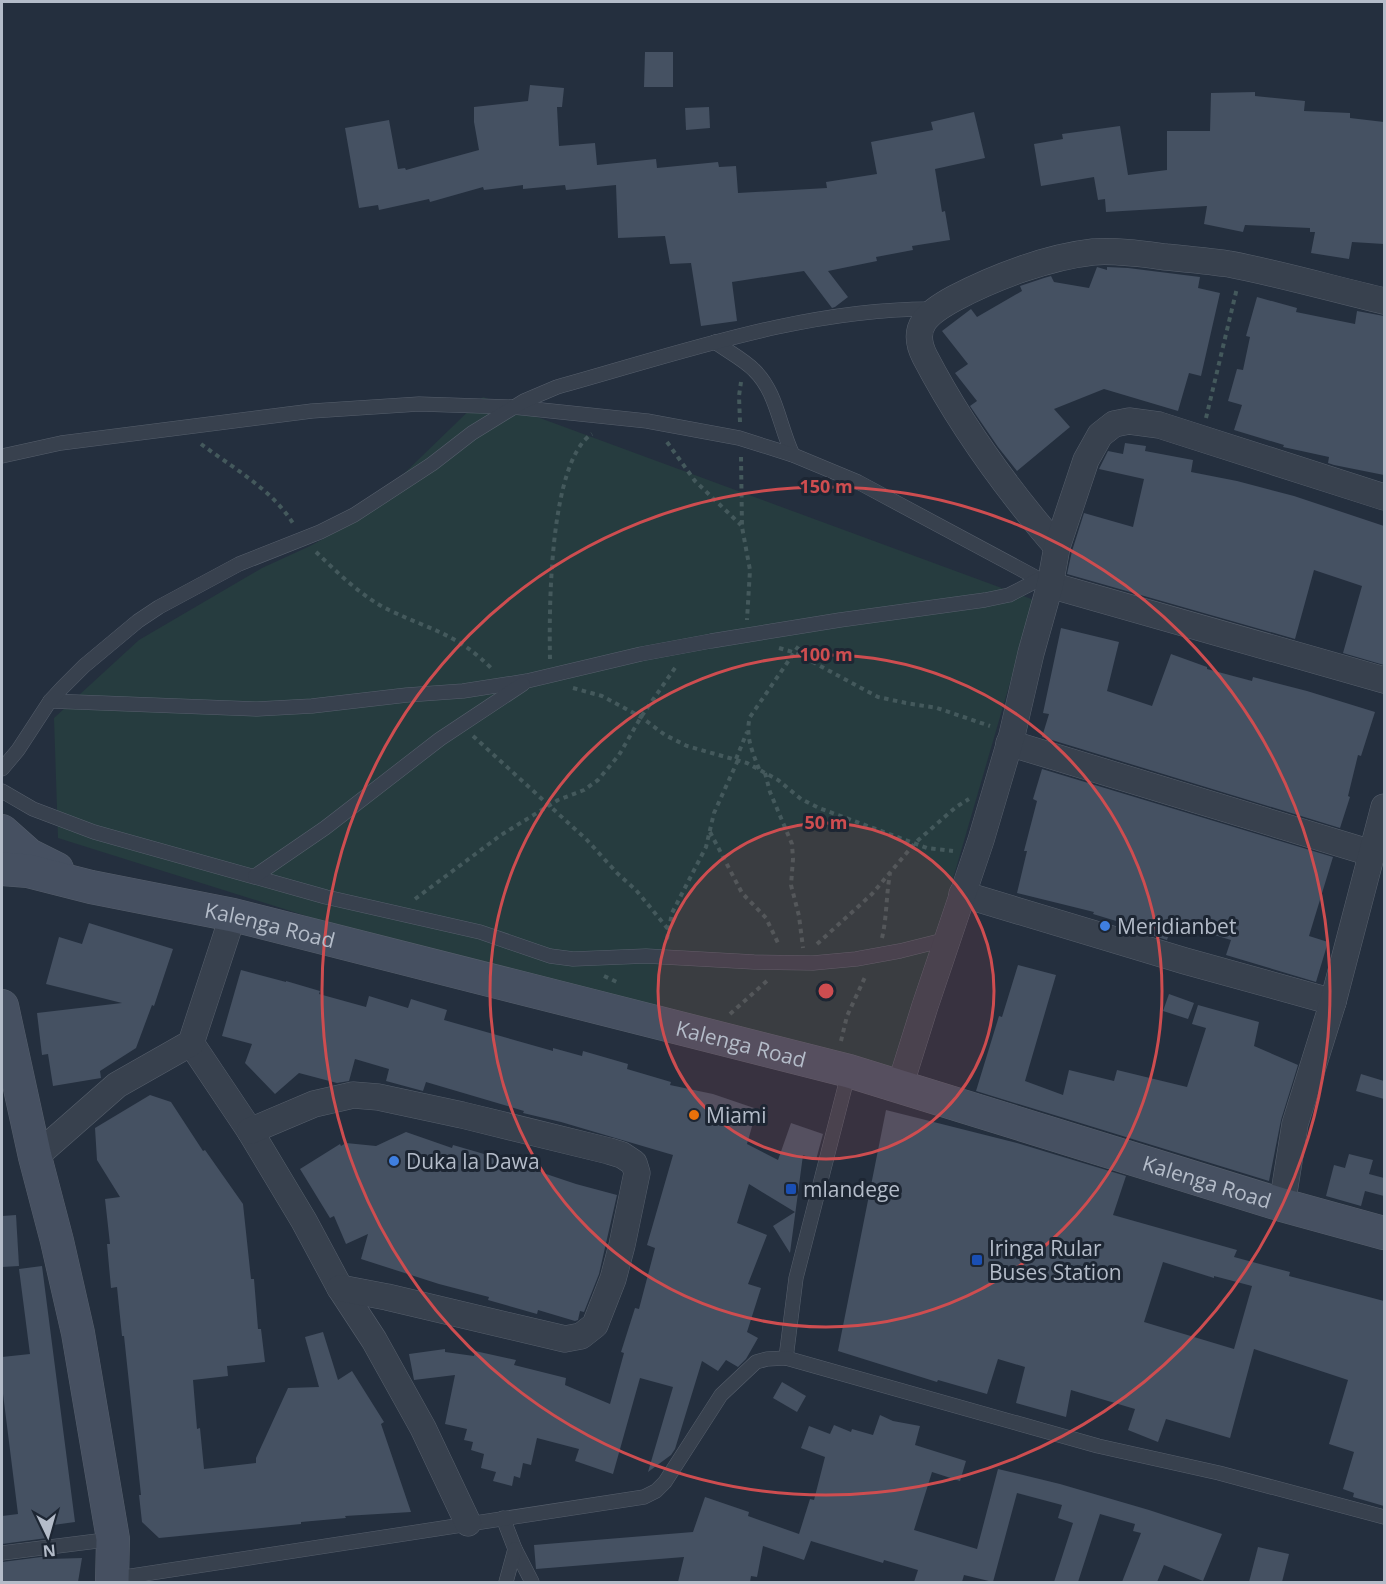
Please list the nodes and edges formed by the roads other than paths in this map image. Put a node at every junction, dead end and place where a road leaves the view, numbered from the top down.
1 (1384, 301) edge
2 (934, 309) junction
3 (715, 342) junction
4 (513, 407) junction
5 (793, 455) junction
6 (2, 456) edge
7 (1384, 497) edge
8 (1057, 547) junction
9 (1045, 582) junction
10 (1384, 680) edge
11 (527, 681) junction
12 (50, 701) junction
13 (1010, 739) junction
14 (2, 769) edge
15 (2, 791) edge
16 (1384, 807) edge
17 (2, 831) edge
18 (1371, 854) junction
19 (2, 868) edge
20 (255, 876) junction
21 (91, 887) junction
22 (962, 894) junction
23 (232, 915) junction
24 (948, 939) junction
25 (1333, 1002) junction
26 (2, 1006) edge
27 (191, 1043) junction
28 (845, 1057) junction
29 (900, 1086) junction
30 (250, 1131) junction
31 (35, 1157) junction
32 (1282, 1205) junction
33 (1384, 1233) edge
34 (340, 1288) junction
35 (786, 1358) junction
36 (1384, 1517) edge
37 (503, 1518) junction
38 (468, 1523) junction
39 (112, 1539) junction
40 (515, 1549) junction
41 (2, 1552) edge
42 (112, 1581) edge
43 (506, 1582) edge
44 (532, 1582) edge

1 - 2 street
2 - 3 lane
2 - 8 street
3 - 4 lane
3 - 5 lane
4 - 5 lane
4 - 6 lane
4 - 12 lane
5 - 9 lane
7 - 8 street
8 - 9 street
9 - 10 street
9 - 11 lane
9 - 13 street
11 - 12 lane
11 - 20 lane
12 - 14 lane
13 - 18 street
13 - 22 street
15 - 20 lane
16 - 18 street
17 - 21 main road, Kalenga Road
18 - 25 street
19 - 21 main road, Kalenga Road
20 - 24 lane
21 - 23 main road, Kalenga Road
22 - 24 street
22 - 25 street
23 - 27 street
23 - 28 main road, Kalenga Road
24 - 29 street
25 - 32 street
26 - 31 main road
27 - 30 street
27 - 31 street
28 - 29 main road, Kalenga Road
28 - 35 lane
29 - 32 main road, Kalenga Road
30 - 34 street
30 - 34 street
31 - 39 main road
32 - 33 main road, Kalenga Road
34 - 38 street
35 - 36 lane
35 - 37 lane
37 - 38 lane
37 - 40 lane
38 - 42 lane
39 - 41 lane
39 - 42 main road
40 - 43 lane
40 - 44 lane

